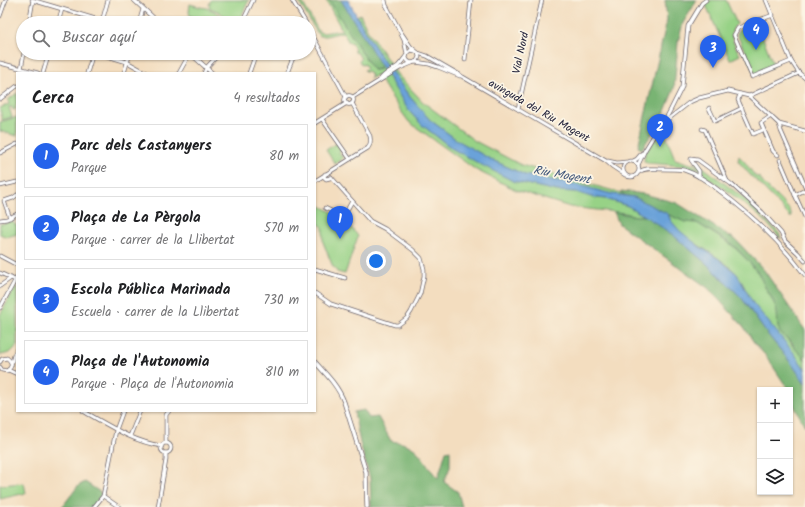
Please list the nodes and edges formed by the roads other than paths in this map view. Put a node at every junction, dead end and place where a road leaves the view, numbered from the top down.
1 (6, 0) edge
2 (33, 0) edge
3 (108, 0) edge
4 (134, 0) edge
5 (253, 0) edge
6 (292, 0) edge
7 (385, 0) edge
8 (471, 0) edge
9 (542, 0) edge
10 (706, 0) edge
11 (766, 0) edge
12 (62, 9) junction
13 (143, 9) junction
14 (773, 15) junction
15 (0, 16) edge
16 (30, 16) edge
17 (60, 16) edge
18 (82, 16) edge
19 (104, 16) edge
20 (141, 16) edge
21 (151, 16) edge
22 (245, 16) edge
23 (302, 16) edge
24 (398, 28) junction
25 (316, 42) edge
26 (416, 52) junction
27 (406, 55) junction
28 (428, 56) junction
29 (23, 60) edge
30 (47, 60) edge
31 (91, 60) edge
32 (120, 60) edge
33 (186, 60) edge
34 (197, 60) edge
35 (213, 60) edge
36 (254, 60) edge
37 (292, 60) edge
38 (465, 60) dead end
39 (791, 61) junction
40 (127, 62) junction
41 (414, 62) junction
42 (0, 63) edge
43 (426, 64) junction
44 (399, 66) junction
45 (206, 68) junction
46 (21, 69) junction
47 (32, 72) edge
48 (43, 72) edge
49 (86, 72) edge
50 (124, 72) edge
51 (145, 72) edge
52 (180, 72) edge
53 (204, 72) edge
54 (211, 72) edge
55 (249, 72) edge
56 (287, 72) edge
57 (799, 73) junction
58 (463, 77) junction
59 (805, 78) edge
60 (16, 87) edge
61 (740, 94) junction
62 (749, 96) junction
63 (346, 97) junction
64 (353, 97) junction
65 (0, 99) edge
66 (346, 103) junction
67 (352, 103) junction
68 (709, 108) dead end
69 (742, 108) junction
70 (518, 109) junction
71 (771, 116) junction
72 (322, 119) junction
73 (316, 122) edge
74 (662, 124) junction
75 (779, 124) junction
76 (702, 129) dead end
77 (763, 130) junction
78 (805, 130) edge
79 (16, 145) edge
80 (645, 150) junction
81 (0, 153) edge
82 (778, 155) dead end
83 (350, 159) junction
84 (780, 160) dead end
85 (606, 161) junction
86 (632, 161) junction
87 (626, 162) junction
88 (638, 166) junction
89 (650, 169) junction
90 (639, 172) junction
91 (329, 175) junction
92 (625, 175) junction
93 (699, 177) junction
94 (316, 180) edge
95 (16, 182) edge
96 (728, 182) junction
97 (0, 186) edge
98 (805, 186) edge
99 (805, 190) edge
100 (795, 195) junction
101 (16, 196) edge
102 (352, 201) junction
103 (325, 208) dead end
104 (16, 215) edge
105 (805, 217) edge
106 (10, 218) junction
107 (0, 220) edge
108 (785, 241) junction
109 (780, 245) junction
110 (0, 256) edge
111 (805, 261) edge
112 (16, 264) edge
113 (316, 269) edge
114 (0, 273) edge
115 (805, 275) edge
116 (12, 278) junction
117 (16, 278) edge
118 (345, 278) dead end
119 (0, 286) edge
120 (316, 294) edge
121 (0, 308) edge
122 (16, 351) edge
123 (14, 355) junction
124 (3, 358) edge
125 (0, 362) edge
126 (316, 363) edge
127 (12, 364) junction
128 (0, 367) edge
129 (3, 370) junction
130 (8, 370) junction
131 (16, 372) edge
132 (0, 374) edge
133 (16, 374) edge
134 (85, 412) edge
135 (123, 412) edge
136 (140, 412) edge
137 (168, 412) edge
138 (116, 430) junction
139 (130, 436) junction
140 (166, 443) junction
141 (162, 446) junction
142 (166, 453) junction
143 (102, 496) junction
144 (118, 506) edge
145 (94, 507) edge
146 (158, 507) edge
147 (367, 507) edge

1 - 15 street
2 - 12 street
2 - 16 street
3 - 19 street
4 - 13 street
5 - 22 street
6 - 23 street
7 - 24 street
8 - 38 street
9 - 70 street, Vial Nord
10 - 74 street
11 - 14 street
12 - 17 street
12 - 18 street
13 - 20 street
13 - 21 street
14 - 39 street
14 - 39 street
24 - 26 street
24 - 27 street
25 - 63 street
26 - 27 street
26 - 28 street, avinguda del Riu Mogent
26 - 41 street
27 - 41 street
27 - 44 street
28 - 43 street
28 - 58 street, avinguda del Riu Mogent
29 - 46 street
30 - 48 street
31 - 49 street
32 - 40 street
33 - 52 street
34 - 45 street
35 - 45 street
36 - 55 street
37 - 56 street
39 - 57 street
40 - 50 street
40 - 51 street
41 - 43 street, avinguda del Riu Mogent
41 - 44 street
42 - 46 street
43 - 58 street, avinguda del Riu Mogent
44 - 64 street
45 - 53 street
45 - 54 street
46 - 47 street
57 - 59 street
57 - 62 street
58 - 70 street, avinguda del Riu Mogent
60 - 65 street
61 - 62 street
61 - 69 street
61 - 74 street
62 - 71 street
63 - 64 street
63 - 66 street
64 - 67 street
66 - 67 street
66 - 72 street
67 - 83 street
68 - 69 street
69 - 77 street
70 - 85 street, avinguda del Riu Mogent
71 - 75 street
71 - 77 street
72 - 73 street
72 - 83 street
74 - 80 street
75 - 78 street
75 - 98 street
76 - 96 street
77 - 82 street
79 - 81 street
80 - 86 street
80 - 88 street
83 - 91 street
84 - 100 street
85 - 87 street, avinguda del Riu Mogent
85 - 92 street, avinguda del Riu Mogent
86 - 87 street
86 - 88 street
87 - 92 street
88 - 89 street
88 - 90 street
89 - 90 street
89 - 93 street
90 - 92 street
91 - 94 street
91 - 102 street
93 - 96 street
93 - 109 street
95 - 97 street
96 - 108 street
99 - 100 street
100 - 105 street
101 - 106 street
102 - 103 street
102 - 120 street
104 - 106 street
106 - 107 street
108 - 109 street
108 - 111 street
109 - 115 street
110 - 112 street
113 - 118 street
114 - 116 street
116 - 117 street
116 - 119 street
117 - 121 street
122 - 123 street
123 - 124 street
123 - 127 street
124 - 125 street
124 - 127 street
126 - 147 street
127 - 130 street
127 - 131 street
128 - 129 street
129 - 130 street
129 - 132 street
130 - 133 street
134 - 138 street
135 - 138 street
136 - 139 street
137 - 140 street
138 - 139 street
138 - 143 street
139 - 141 street
140 - 141 street
140 - 142 street
141 - 142 street
142 - 146 street
143 - 144 street
143 - 145 street

